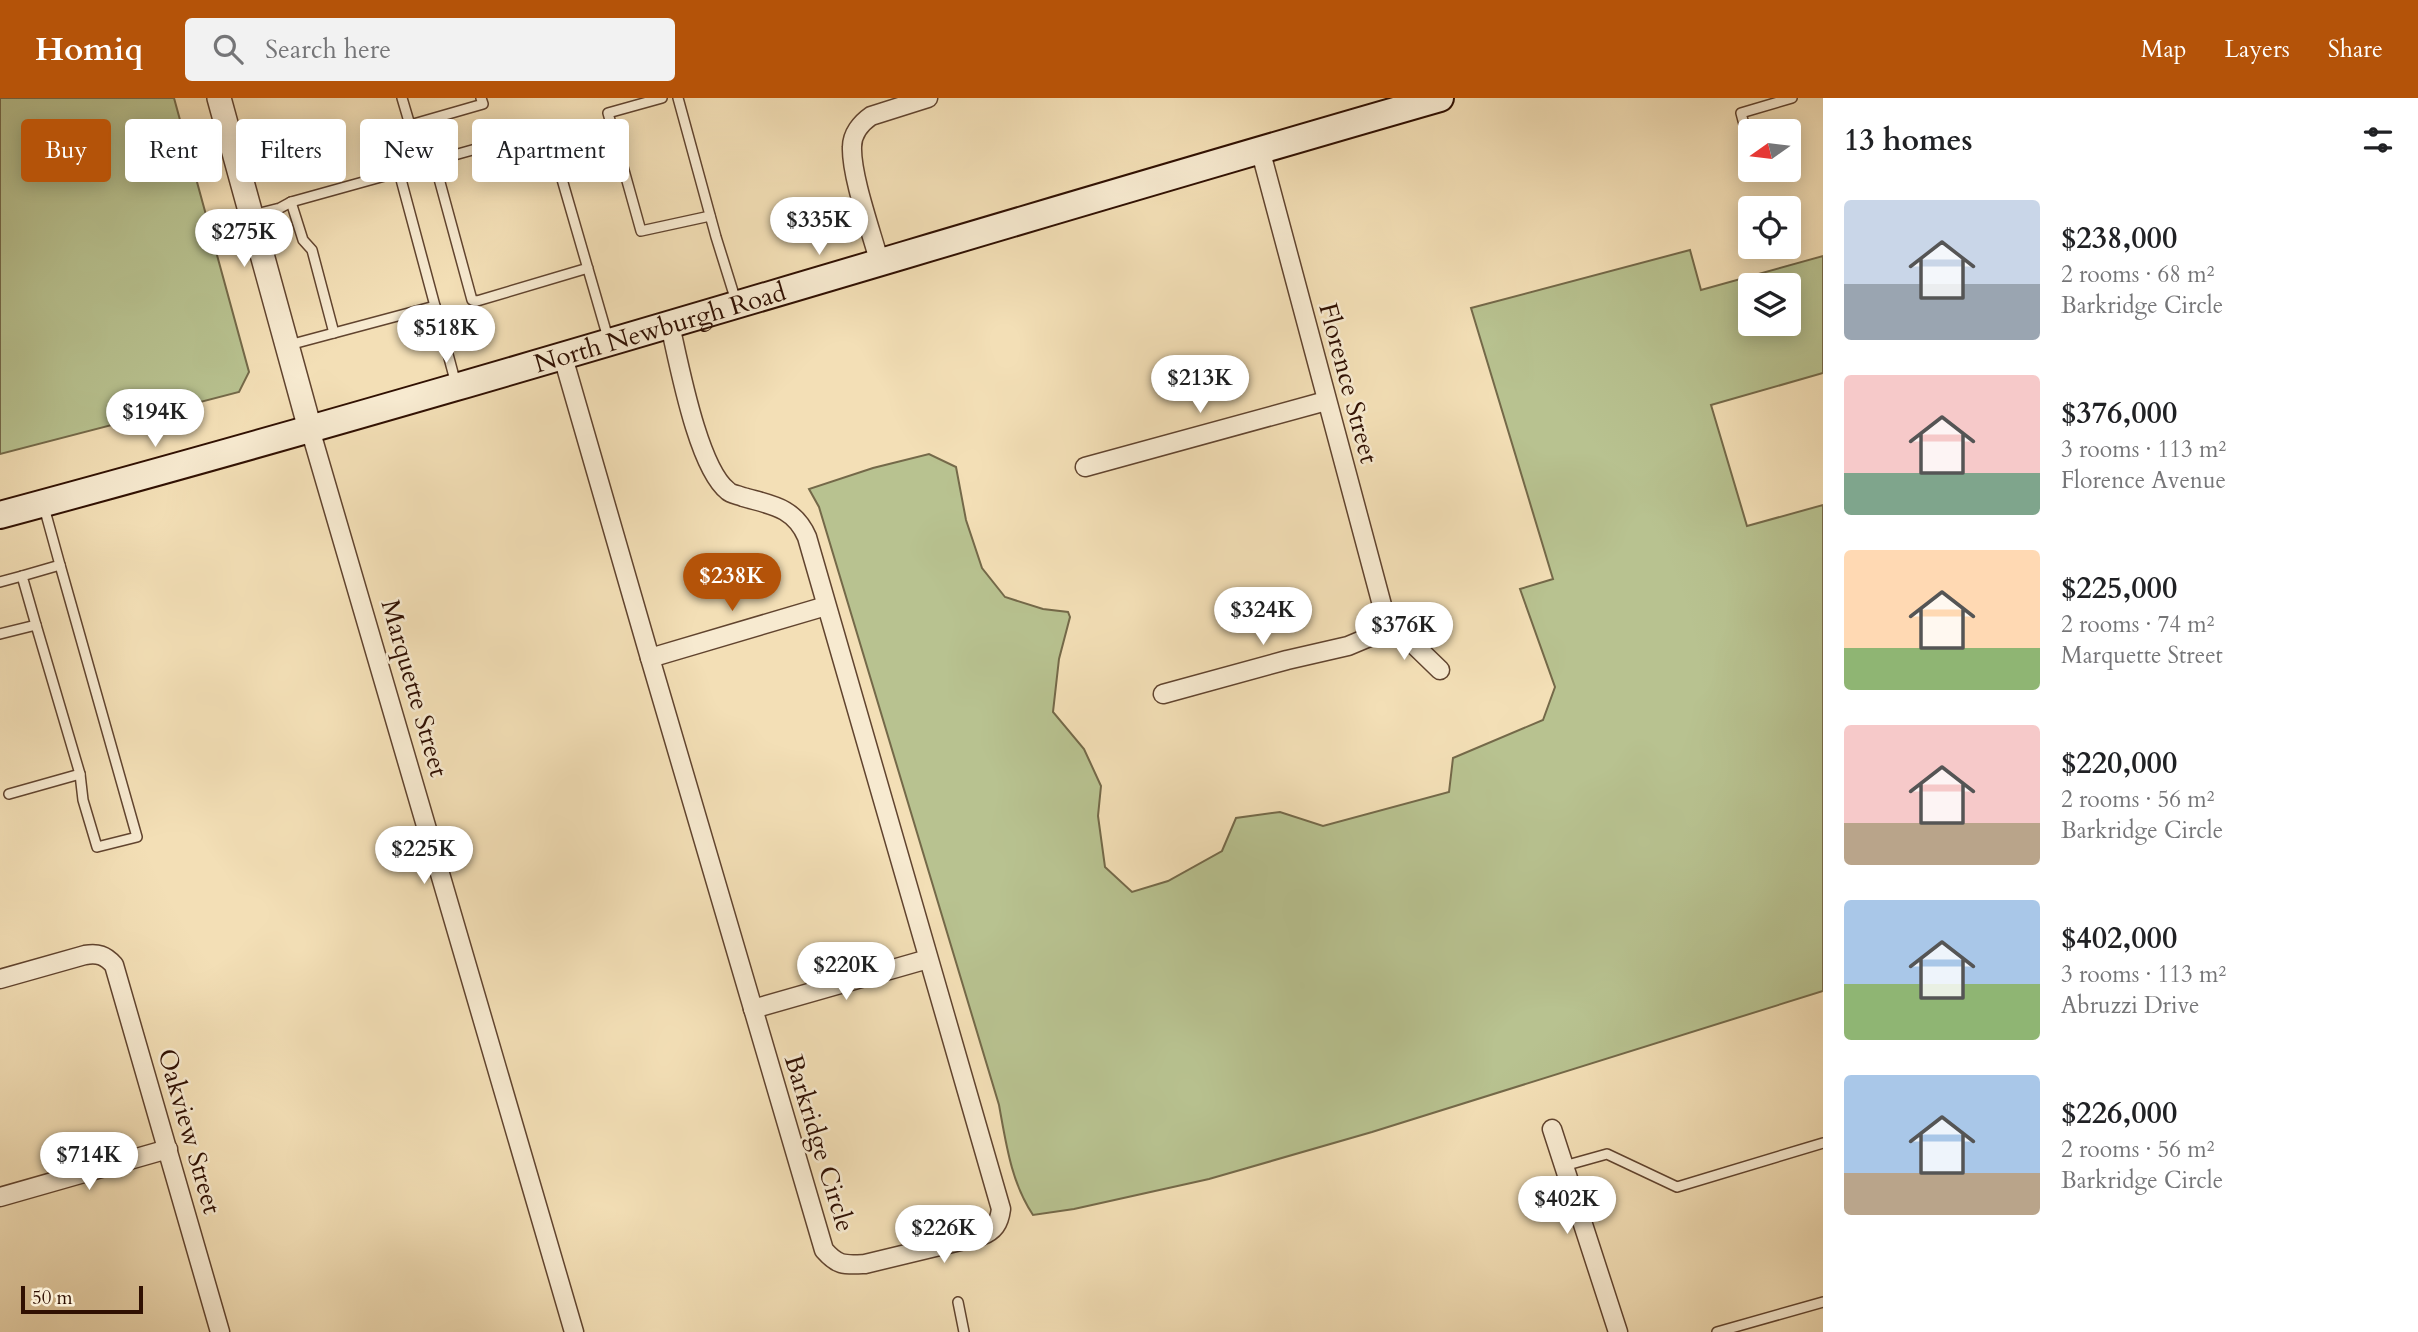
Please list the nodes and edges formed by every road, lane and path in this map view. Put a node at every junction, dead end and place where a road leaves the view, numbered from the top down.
1 (219, 98) edge
2 (402, 98) edge
3 (481, 98) edge
4 (662, 98) edge
5 (678, 98) edge
6 (928, 98) edge
7 (1440, 98) edge
8 (1792, 98) edge
9 (1743, 119) edge
10 (1260, 149) junction
11 (291, 202) junction
12 (252, 216) junction
13 (710, 216) junction
14 (880, 264) junction
15 (588, 268) junction
16 (435, 306) junction
17 (737, 306) junction
18 (670, 325) junction
19 (334, 333) junction
20 (610, 343) junction
21 (288, 346) junction
22 (564, 357) junction
23 (457, 387) junction
24 (1326, 401) junction
25 (310, 429) junction
26 (1084, 467) dead end
27 (43, 504) junction
28 (0, 515) edge
29 (60, 565) junction
30 (22, 576) junction
31 (0, 582) edge
32 (826, 606) junction
33 (36, 625) junction
34 (1382, 629) junction
35 (0, 634) edge
36 (650, 658) junction
37 (1440, 670) dead end
38 (1163, 694) dead end
39 (80, 774) junction
40 (9, 794) dead end
41 (928, 958) junction
42 (0, 979) edge
43 (753, 1009) junction
44 (1552, 1129) dead end
45 (1823, 1143) edge
46 (168, 1149) junction
47 (1564, 1166) junction
48 (0, 1197) edge
49 (958, 1302) dead end
50 (1823, 1302) edge
51 (220, 1332) edge
52 (574, 1332) edge
53 (964, 1332) edge
54 (1618, 1332) edge
55 (1717, 1332) edge

1 - 12 street, Marquette Street
2 - 3 lane
4 - 13 lane
5 - 13 lane
6 - 14 street
7 - 10 main road, North Newburgh Road
8 - 9 lane
10 - 14 main road, North Newburgh Road
10 - 24 street, Florence Street
11 - 12 lane
11 - 16 lane
11 - 19 lane
12 - 21 street, Marquette Street
13 - 17 lane
14 - 17 main road, North Newburgh Road
15 - 15 lane
15 - 20 lane
16 - 19 lane
16 - 23 lane
17 - 18 main road, North Newburgh Road
18 - 20 main road, North Newburgh Road
18 - 32 street, Barkridge Circle
19 - 21 lane
20 - 22 main road, North Newburgh Road
21 - 25 street, Marquette Street
22 - 23 main road, North Newburgh Road
22 - 36 street, Barkridge Circle
23 - 25 main road, North Newburgh Road
24 - 26 street
24 - 34 street, Florence Street
25 - 27 main road, North Newburgh Road
25 - 52 street, Marquette Street
27 - 28 main road, North Newburgh Road
27 - 29 lane
29 - 30 lane
29 - 39 lane
30 - 31 lane
30 - 33 lane
32 - 36 street
32 - 41 street, Barkridge Circle
33 - 35 lane
33 - 39 lane
34 - 37 street
34 - 38 street
36 - 43 street, Barkridge Circle
39 - 40 lane
41 - 43 street
41 - 43 street, Barkridge Circle
42 - 46 street, Oakview Street
44 - 47 street
45 - 47 lane
46 - 48 street
46 - 51 street, Oakview Street
47 - 54 street
49 - 53 lane
50 - 55 lane

